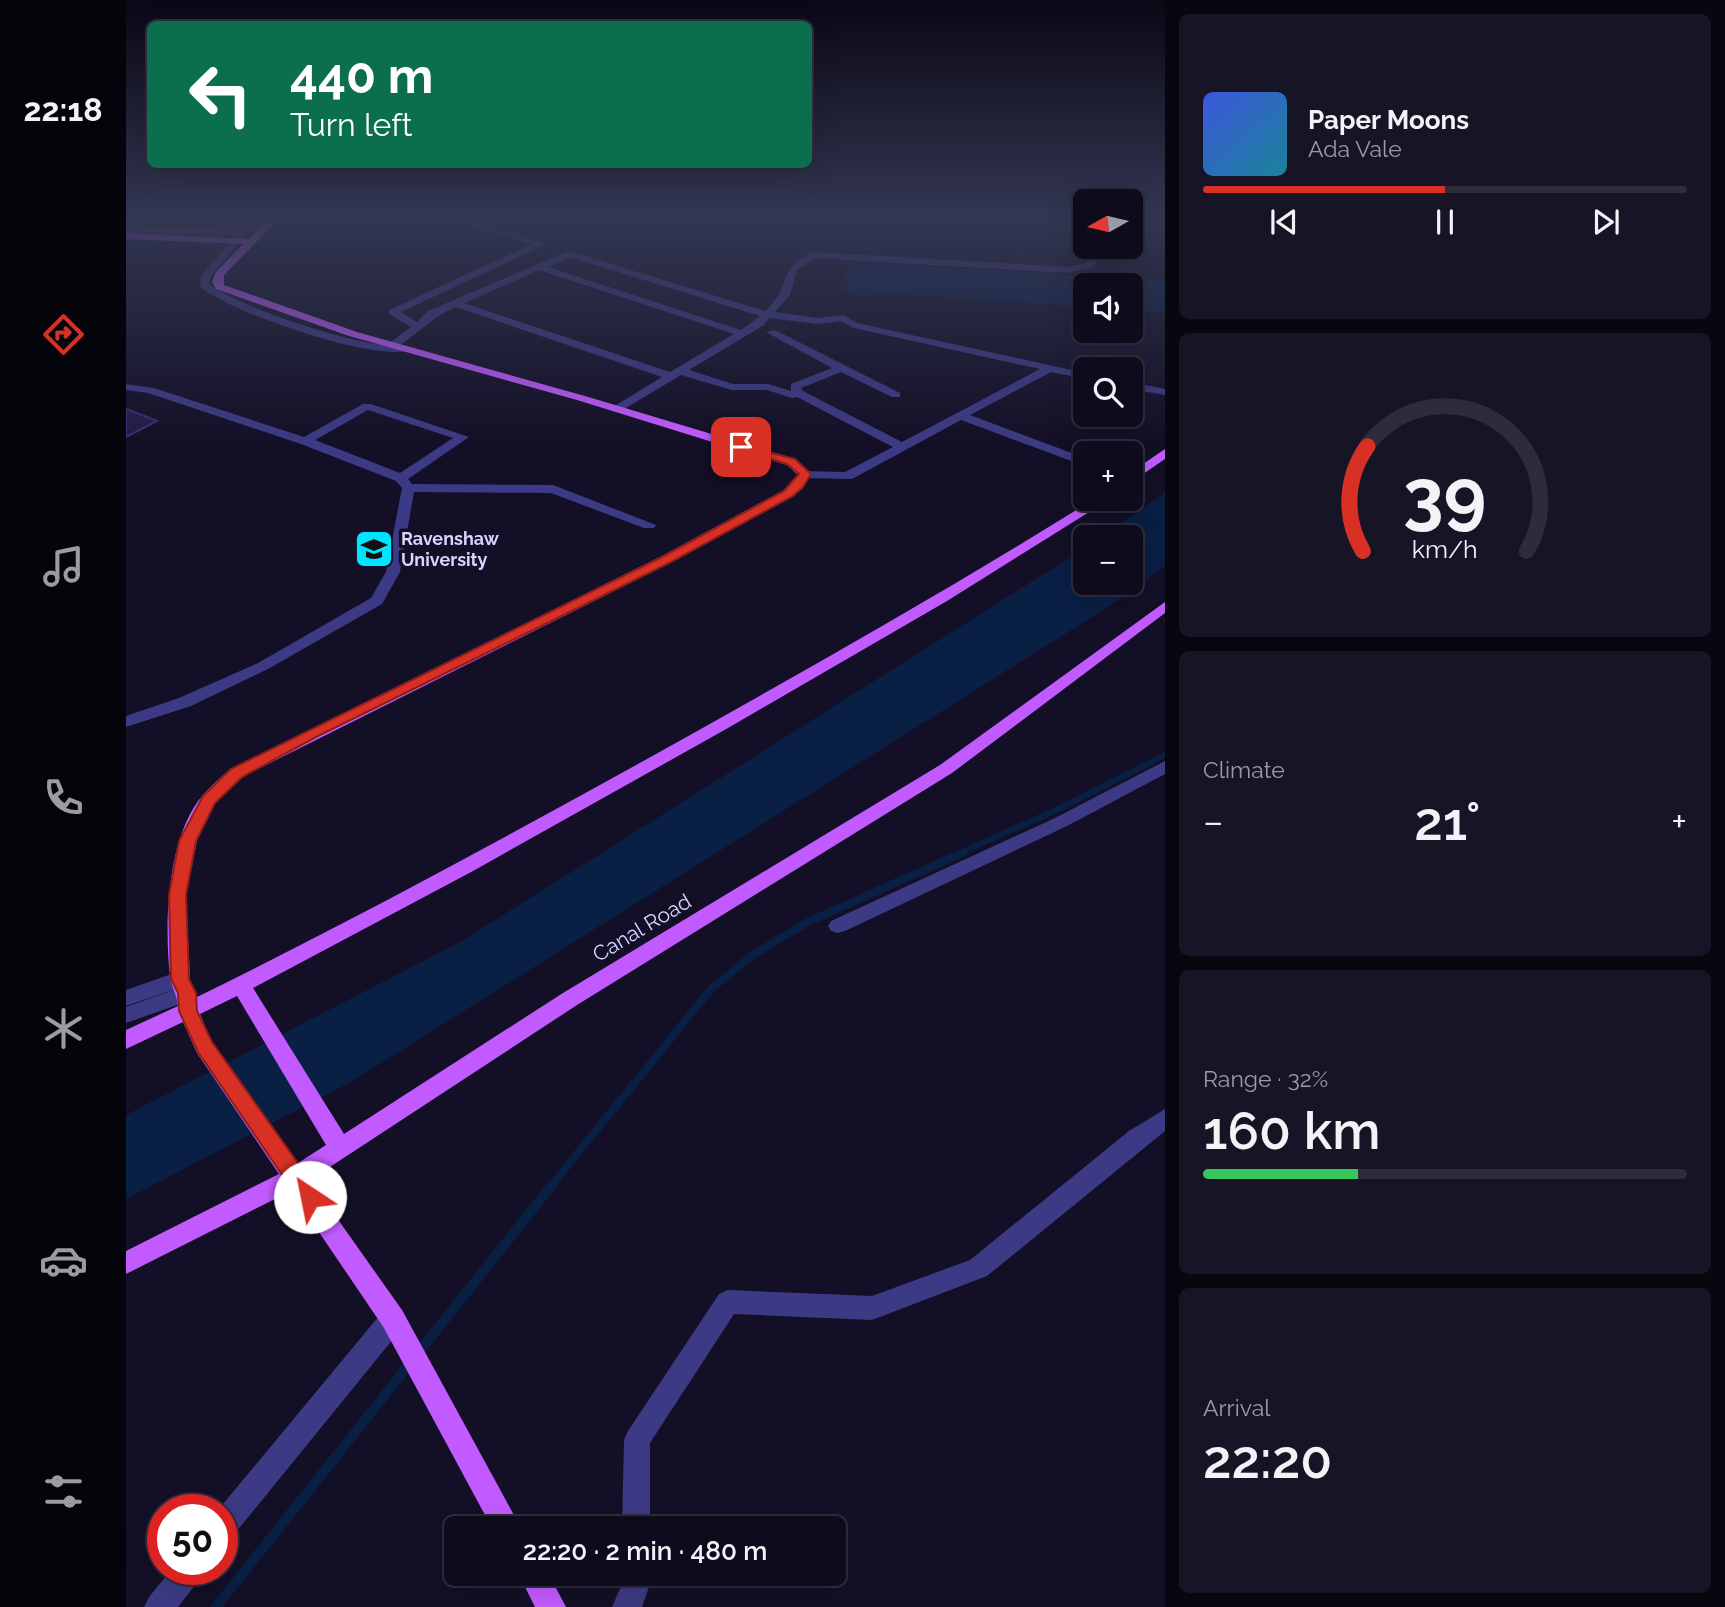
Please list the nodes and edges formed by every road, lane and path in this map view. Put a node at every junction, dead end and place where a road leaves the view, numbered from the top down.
1 (216, 294) edge
2 (240, 294) edge
3 (432, 294) edge
4 (476, 294) edge
5 (621, 294) edge
6 (700, 294) edge
7 (785, 294) edge
8 (455, 303) junction
9 (765, 314) junction
10 (416, 326) junction
11 (771, 332) dead end
12 (743, 334) junction
13 (400, 347) junction
14 (841, 368) junction
15 (1050, 368) junction
16 (1073, 373) edge
17 (677, 374) junction
18 (750, 374) dead end
19 (126, 387) edge
20 (1143, 388) edge
21 (1165, 392) edge
22 (798, 393) junction
23 (896, 395) dead end
24 (617, 409) junction
25 (962, 416) junction
26 (305, 441) junction
27 (903, 447) junction
28 (1165, 453) edge
29 (1073, 458) edge
30 (1143, 470) edge
31 (805, 474) junction
32 (405, 483) junction
33 (1084, 511) edge
34 (649, 525) dead end
35 (1165, 606) edge
36 (126, 722) edge
37 (1165, 767) edge
38 (838, 926) dead end
39 (240, 984) junction
40 (185, 994) junction
41 (126, 998) edge
42 (126, 1015) edge
43 (126, 1040) edge
44 (1165, 1119) edge
45 (340, 1148) junction
46 (290, 1168) junction
47 (126, 1263) edge
48 (396, 1328) junction
49 (238, 1509) edge
50 (500, 1516) edge
51 (636, 1516) edge
52 (177, 1585) edge
53 (539, 1586) edge
54 (635, 1586) edge
55 (159, 1607) edge
56 (551, 1607) edge
57 (627, 1607) edge

1 - 13 street
2 - 13 main road
3 - 10 street
4 - 8 street
5 - 12 street
6 - 9 street
7 - 9 street
8 - 10 street
8 - 17 street
9 - 12 street
9 - 15 street
10 - 13 street
11 - 14 street
12 - 17 street
13 - 24 main road
14 - 22 street
14 - 23 street
15 - 16 street
15 - 25 street
17 - 22 street
17 - 24 street
18 - 22 street
19 - 26 street
20 - 21 street
22 - 27 street
24 - 31 main road
25 - 27 street
25 - 29 street
26 - 32 street
26 - 32 street
27 - 31 street
28 - 30 main road
31 - 40 main road
32 - 34 street
32 - 36 street
33 - 39 main road
35 - 45 main road, Canal Road
37 - 38 street
39 - 40 main road
39 - 45 main road
40 - 41 street
40 - 42 street
40 - 43 main road
40 - 46 main road
44 - 51 street
45 - 46 main road, Canal Road
46 - 47 main road, Canal Road
46 - 48 main road
48 - 49 street
48 - 50 main road
52 - 55 street
53 - 56 main road
54 - 57 street

